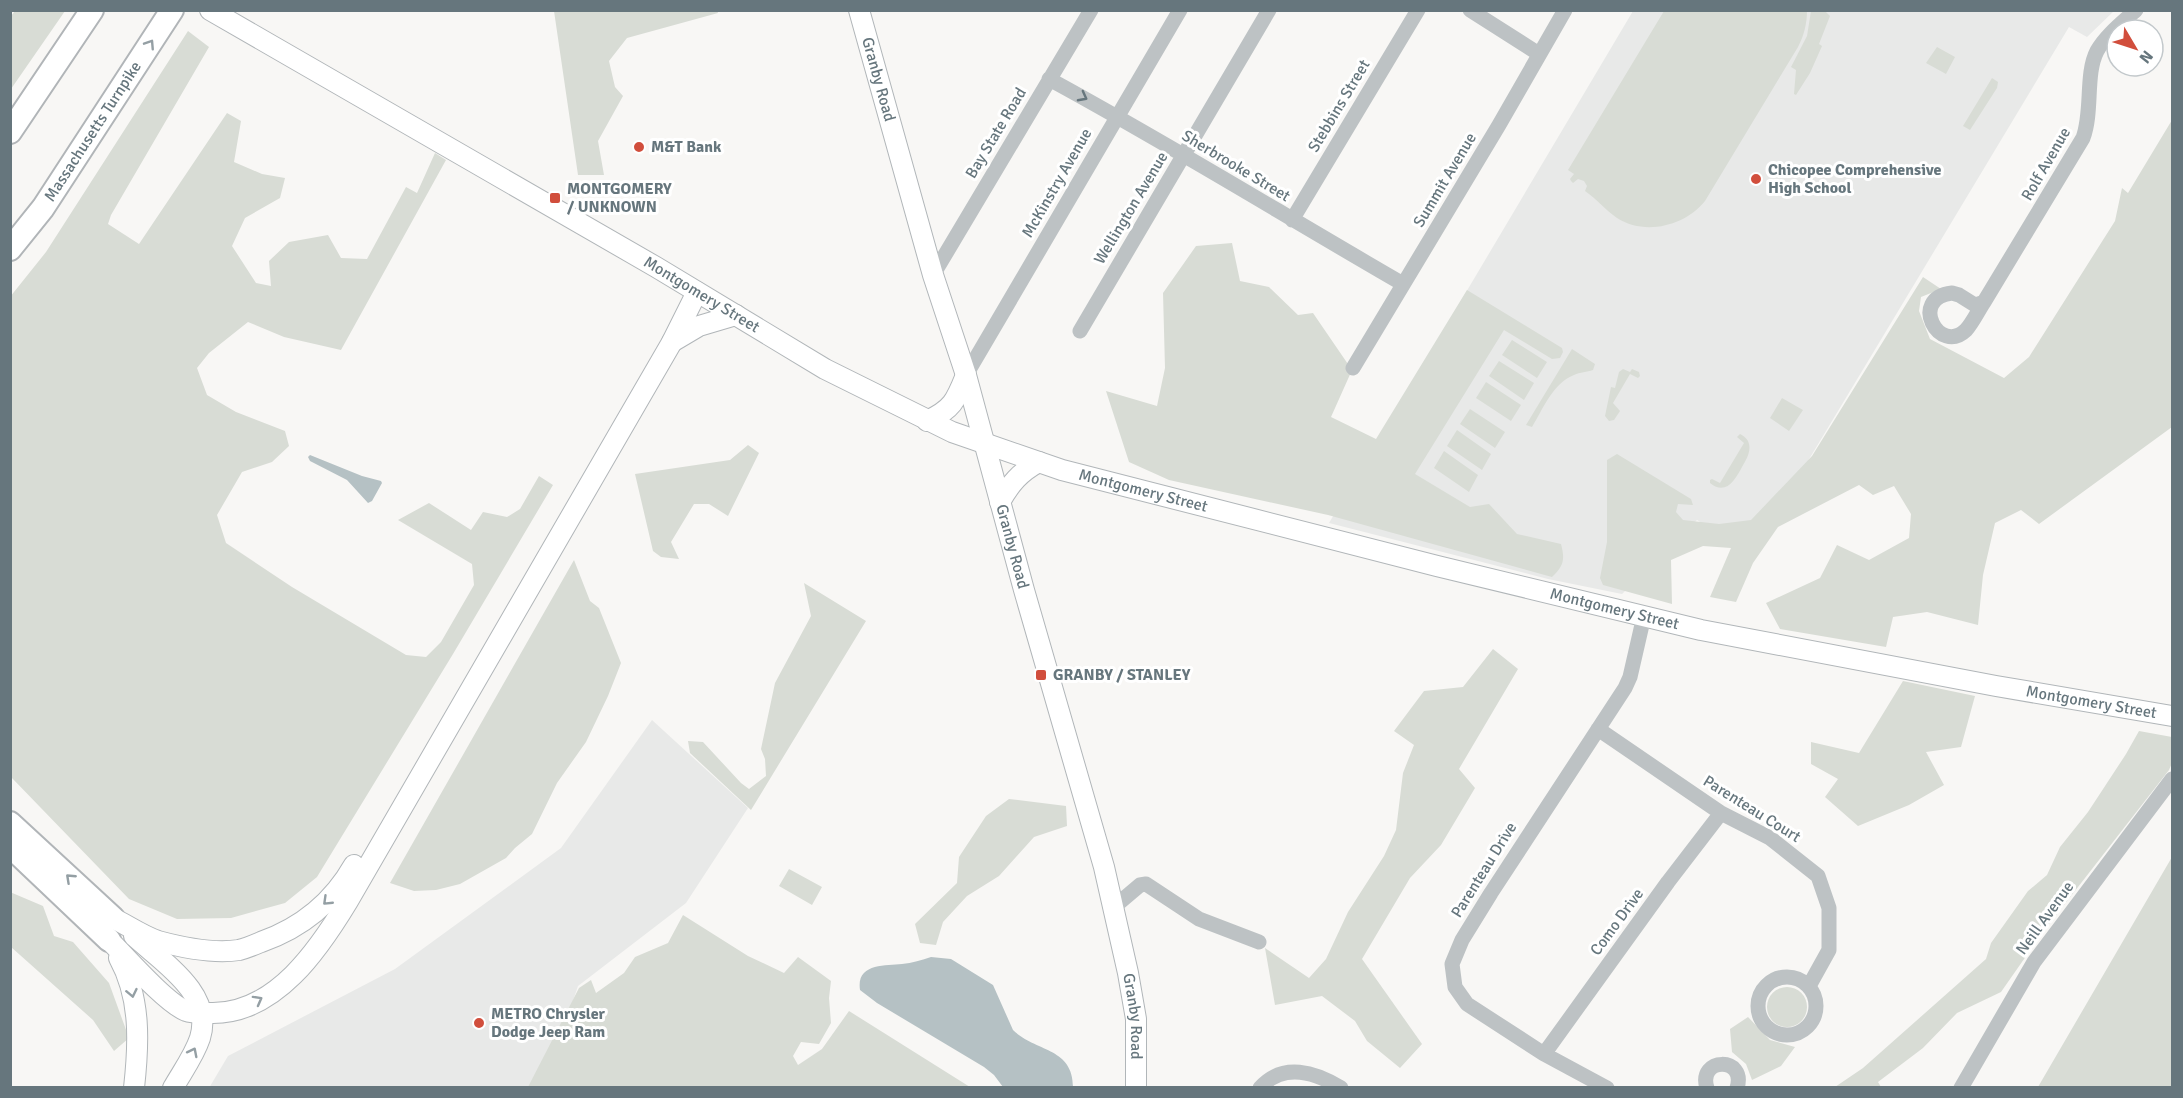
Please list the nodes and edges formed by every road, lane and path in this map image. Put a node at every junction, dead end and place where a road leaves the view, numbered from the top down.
1 (92, 10) edge
2 (210, 10) edge
3 (859, 10) edge
4 (1091, 10) edge
5 (1180, 10) edge
6 (1269, 10) edge
7 (1418, 10) edge
8 (1470, 10) edge
9 (1565, 10) edge
10 (2136, 10) edge
11 (170, 14) edge
12 (1539, 54) junction
13 (57, 63) junction
14 (1049, 79) junction
15 (10, 112) edge
16 (1117, 116) junction
17 (10, 132) edge
18 (1184, 155) junction
19 (43, 207) junction
20 (1292, 220) junction
21 (10, 249) edge
22 (10, 258) edge
23 (933, 274) junction
24 (1403, 284) junction
25 (697, 292) junction
26 (1984, 302) dead end
27 (736, 315) junction
28 (1080, 331) dead end
29 (672, 342) junction
30 (1353, 368) dead end
31 (966, 375) junction
32 (927, 421) junction
33 (983, 443) junction
34 (1039, 462) junction
35 (999, 502) junction
36 (1644, 616) junction
37 (2172, 716) edge
38 (1598, 729) junction
39 (2172, 779) edge
40 (1721, 813) junction
41 (10, 823) edge
42 (10, 846) edge
43 (1114, 907) junction
44 (111, 929) junction
45 (1258, 942) dead end
46 (1809, 986) dead end
47 (202, 1013) junction
48 (1544, 1054) junction
49 (134, 1088) edge
50 (173, 1088) edge
51 (1136, 1088) edge
52 (1260, 1088) edge
53 (1341, 1088) edge
54 (1607, 1088) edge
55 (1707, 1088) edge
56 (1737, 1088) edge
57 (1961, 1088) edge

1 - 13 highway
2 - 25 main road, Montgomery Street
3 - 23 main road, Granby Road
4 - 14 street, Bay State Road
5 - 16 street, McKinstry Avenue
6 - 18 street, Wellington Avenue
7 - 20 street, Stebbins Street
8 - 12 street
9 - 12 street, Summit Avenue
10 - 26 street, Rolf Avenue
19 -> 11 highway, Massachusetts Turnpike
12 - 24 street, Summit Avenue
13 - 15 highway
13 - 17 highway
14 -> 16 street, Sherbrooke Street
14 - 23 street, Bay State Road
16 - 18 street, Sherbrooke Street
16 - 31 street, McKinstry Avenue
18 - 20 street, Sherbrooke Street
18 - 28 street, Wellington Avenue
19 - 21 highway, Massachusetts Turnpike
19 - 22 highway
20 - 24 street, Sherbrooke Street
23 - 31 main road, Granby Road
24 - 30 street, Summit Avenue
25 - 27 main road, Montgomery Street
25 - 29 main road
25 -> 44 main road
27 - 29 main road
27 - 32 main road, Montgomery Street
47 -> 29 main road
31 - 32 main road
31 - 33 main road, Granby Road
32 - 33 main road, Montgomery Street
33 - 34 main road, Montgomery Street
33 - 35 main road, Granby Road
34 - 35 main road
34 - 36 main road, Montgomery Street
35 - 43 main road, Granby Road
36 - 37 main road, Montgomery Street
36 - 38 street, Parenteau Drive
38 - 40 street, Parenteau Court
38 - 48 street, Parenteau Drive
39 - 57 street, Neill Avenue
40 - 46 street, Parenteau Court
40 - 48 street, Como Drive
44 -> 41 highway
42 - 44 highway
43 - 45 street
43 - 51 main road, Granby Road
44 - 47 main road
44 -> 49 main road
50 -> 47 main road
48 - 54 street, Parenteau Drive
52 - 53 street
55 - 56 street

